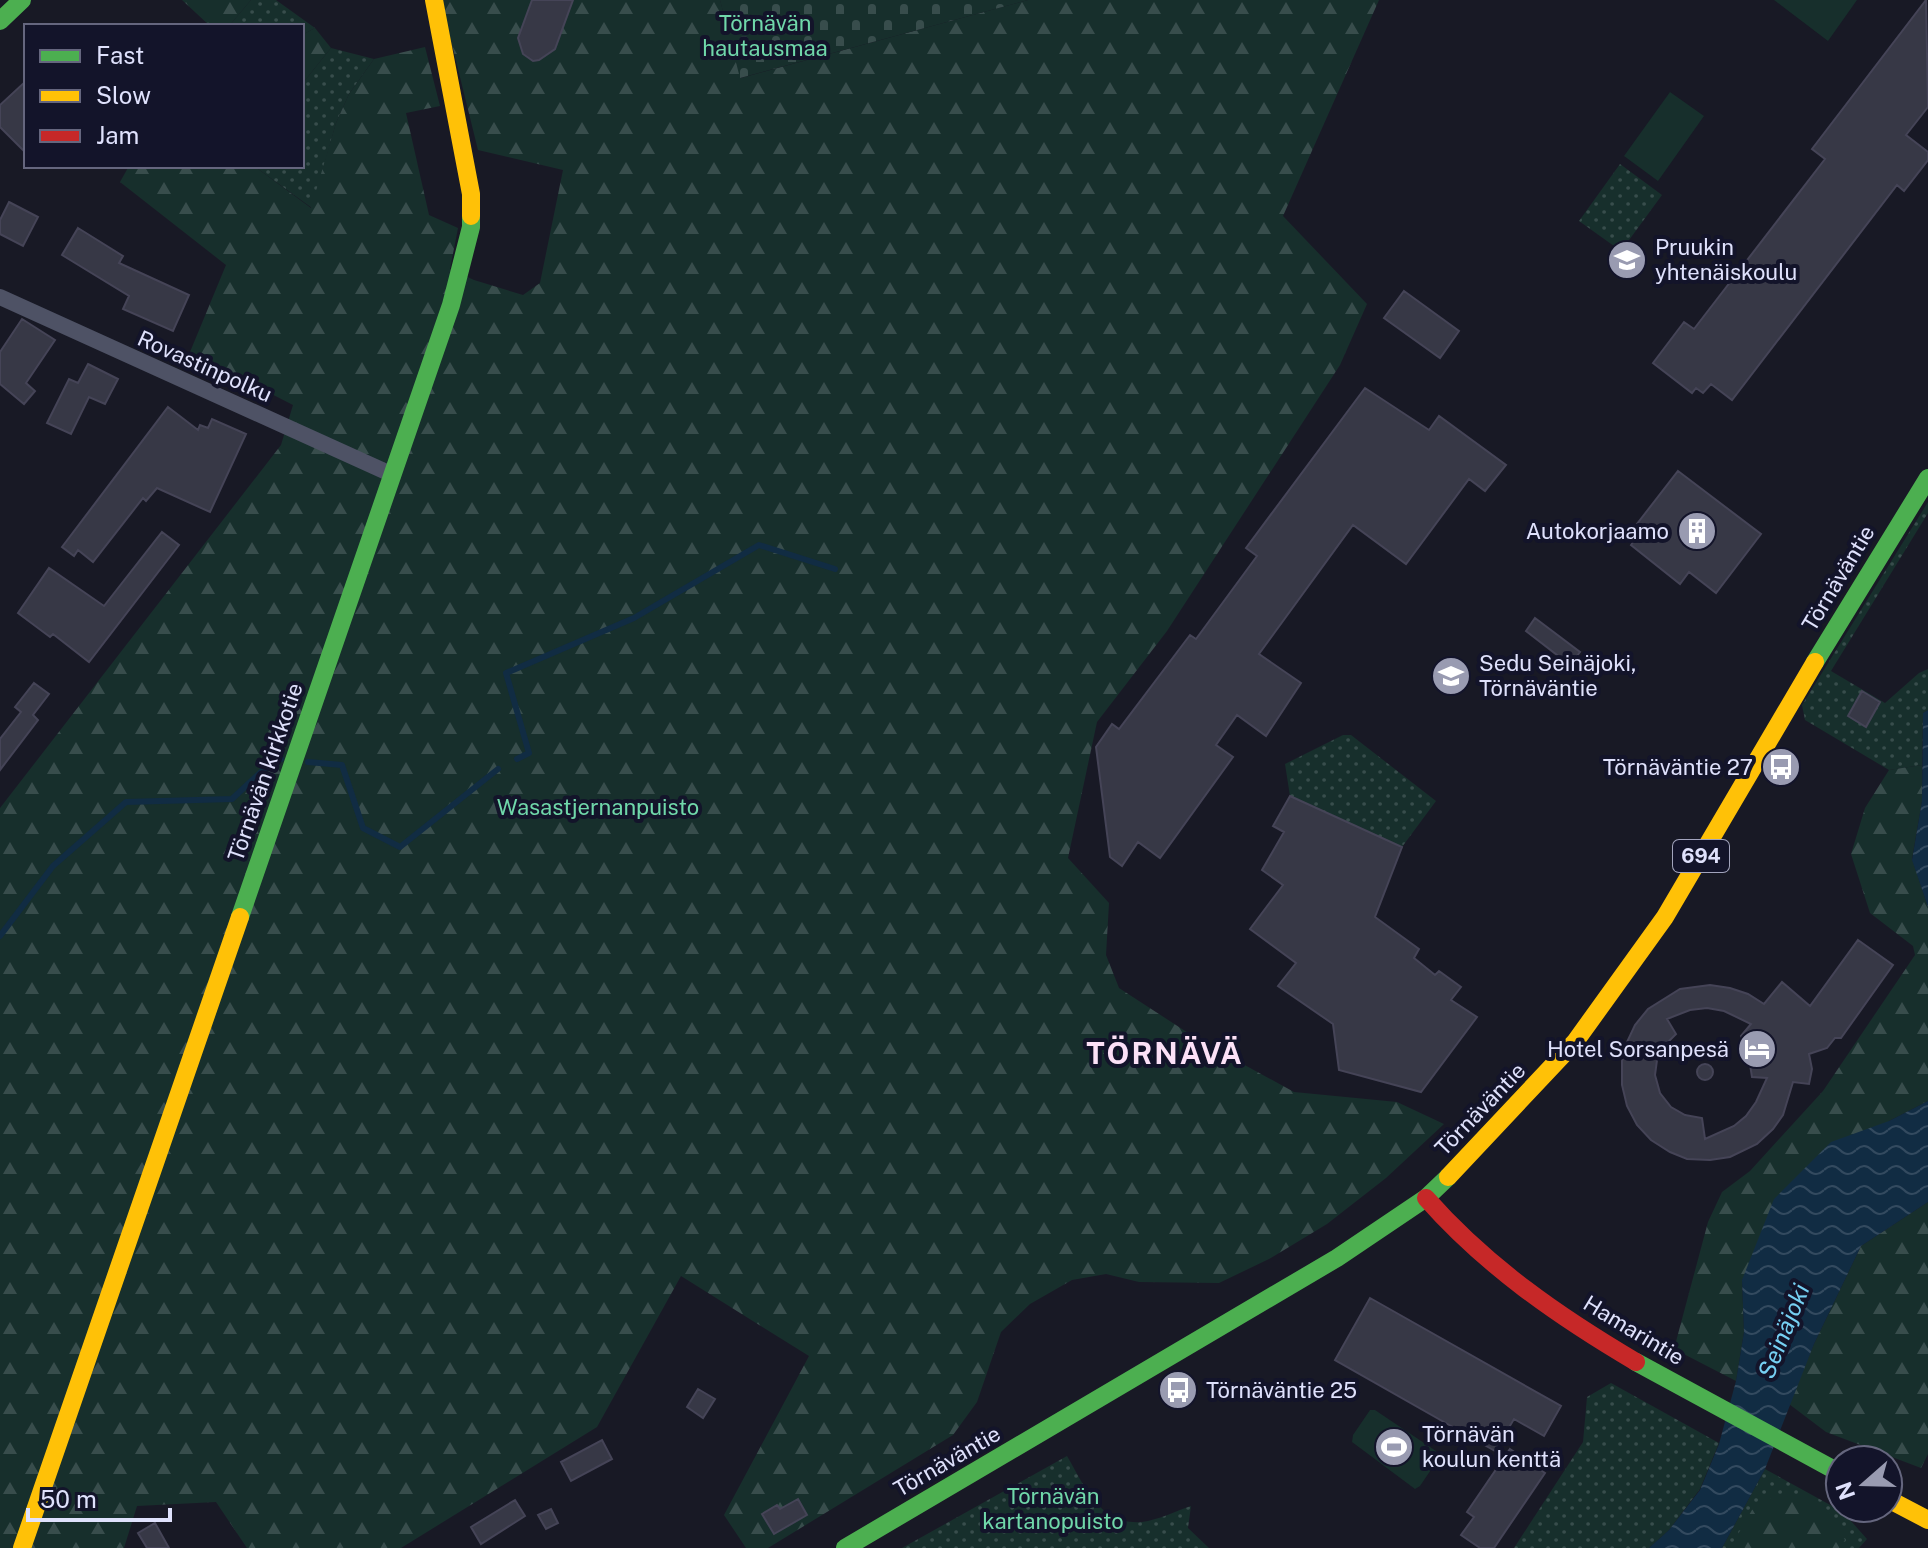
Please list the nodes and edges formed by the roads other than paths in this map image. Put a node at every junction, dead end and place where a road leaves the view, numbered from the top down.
1 (22, 0) edge
2 (434, 0) edge
3 (0, 21) edge
4 (0, 297) edge
5 (393, 475) junction
6 (1928, 478) edge
7 (1426, 1198) junction
8 (1824, 1464) edge
9 (1904, 1507) edge
10 (1928, 1520) edge
11 (22, 1548) edge
12 (845, 1548) edge

1 - 3 main road
2 - 5 main road, Törnävän kirkkotie
4 - 5 street, Rovastinpolku
5 - 11 main road, Törnävän kirkkotie
6 - 7 main road, Törnäväntie / 694
7 - 8 main road, Hamarintie
7 - 12 main road, Törnäväntie
9 - 10 main road

